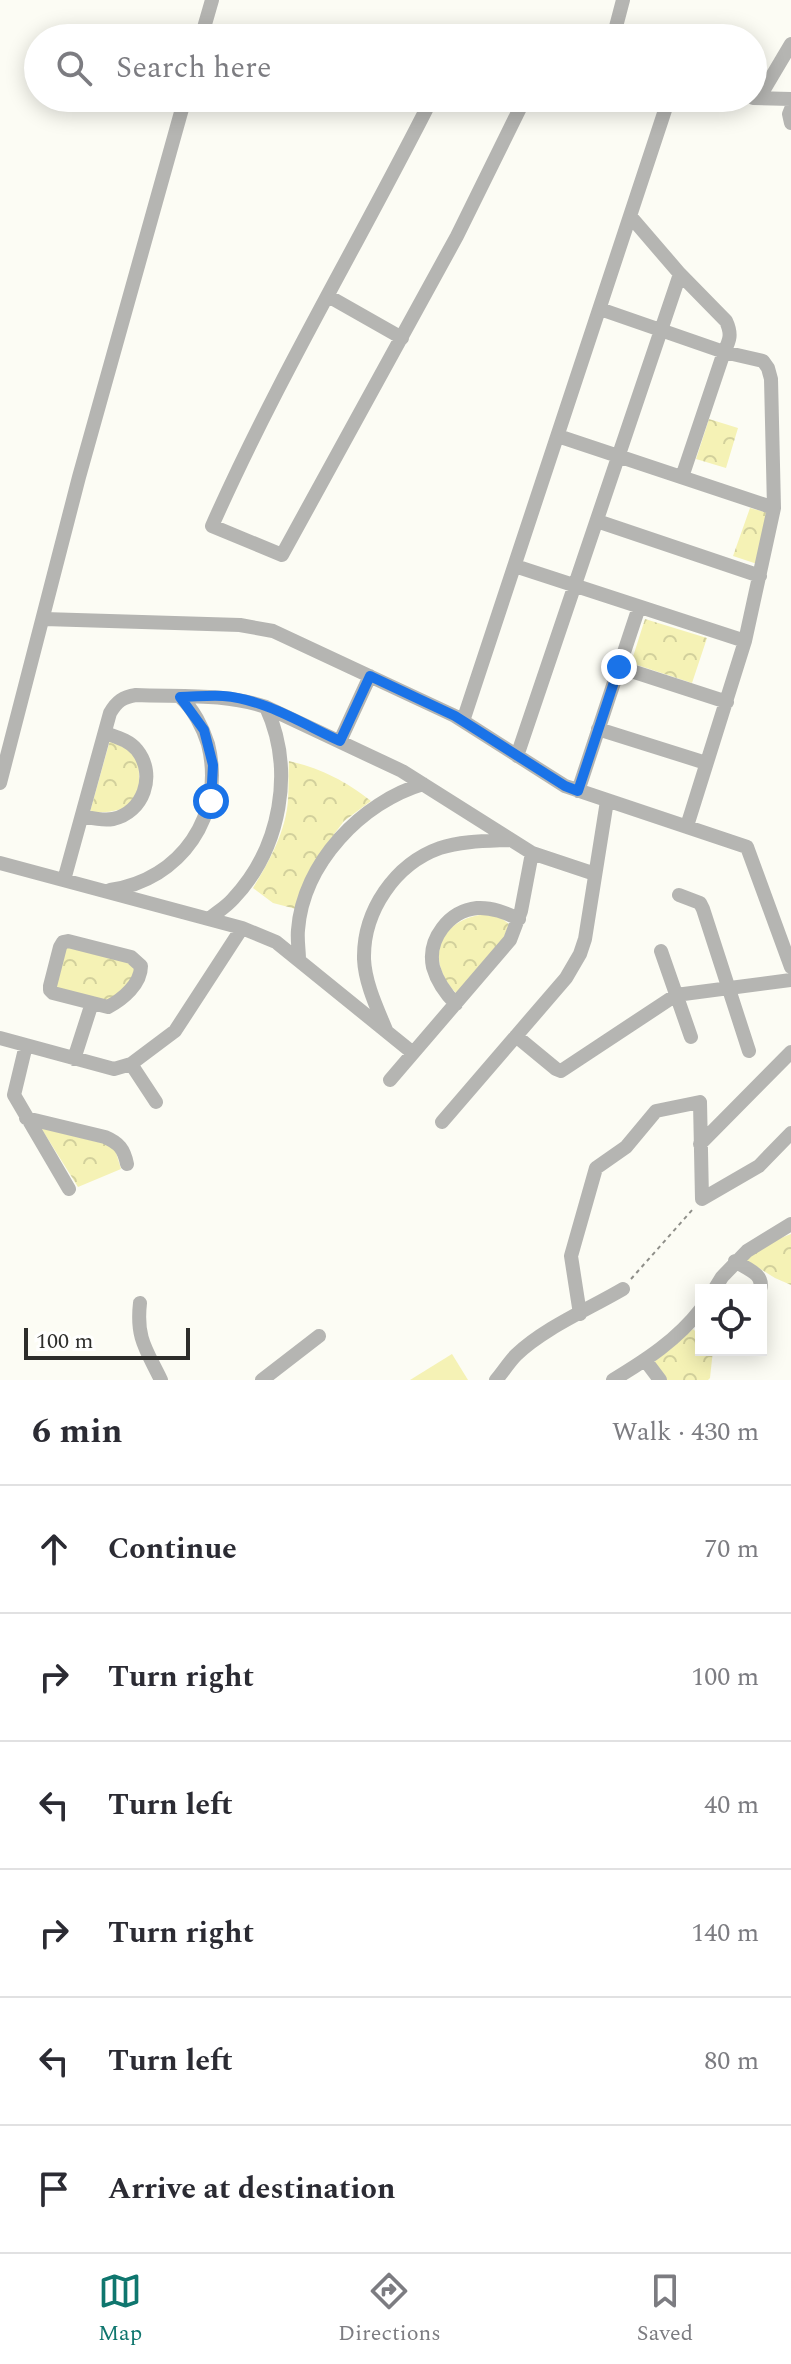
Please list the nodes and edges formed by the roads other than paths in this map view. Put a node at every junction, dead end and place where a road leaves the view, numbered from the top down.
1 (212, 0) edge
2 (623, 0) edge
3 (205, 24) edge
4 (617, 24) edge
5 (791, 44) edge
6 (767, 81) edge
7 (767, 98) edge
8 (791, 99) edge
9 (791, 109) edge
10 (181, 112) edge
11 (425, 112) edge
12 (518, 112) edge
13 (665, 112) edge
14 (791, 123) edge
15 (631, 217) junction
16 (680, 274) junction
17 (328, 296) junction
18 (600, 309) junction
19 (661, 330) junction
20 (402, 338) junction
21 (724, 352) junction
22 (558, 436) junction
23 (618, 456) junction
24 (682, 477) junction
25 (774, 508) junction
26 (597, 521) junction
27 (515, 566) junction
28 (760, 576) junction
29 (575, 586) junction
30 (639, 607) junction
31 (44, 619) junction
32 (745, 641) junction
33 (619, 667) junction
34 (370, 676) junction
35 (180, 697) junction
36 (727, 702) junction
37 (266, 707) junction
38 (463, 721) junction
39 (598, 729) junction
40 (105, 733) junction
41 (340, 741) junction
42 (517, 756) junction
43 (706, 763) junction
44 (0, 783) edge
45 (423, 784) junction
46 (578, 791) junction
47 (607, 801) junction
48 (82, 816) junction
49 (687, 826) junction
50 (509, 840) junction
51 (532, 853) junction
52 (0, 863) edge
53 (595, 874) junction
54 (64, 880) junction
55 (105, 891) junction
56 (679, 895) dead end
57 (209, 919) junction
58 (519, 919) junction
59 (242, 928) junction
60 (661, 951) dead end
61 (299, 960) junction
62 (791, 967) edge
63 (791, 980) edge
64 (729, 988) junction
65 (676, 995) junction
66 (92, 1003) junction
67 (456, 1004) junction
68 (387, 1032) junction
69 (516, 1036) junction
70 (691, 1037) dead end
71 (0, 1038) edge
72 (26, 1045) junction
73 (749, 1051) dead end
74 (791, 1052) edge
75 (413, 1053) junction
76 (74, 1059) junction
77 (131, 1064) junction
78 (390, 1080) dead end
79 (156, 1102) dead end
80 (26, 1118) junction
81 (442, 1122) dead end
82 (791, 1133) edge
83 (700, 1144) junction
84 (127, 1164) dead end
85 (69, 1189) dead end
86 (791, 1224) edge
87 (735, 1261) junction
88 (718, 1284) edge
89 (762, 1284) edge
90 (623, 1289) road end
91 (140, 1303) dead end
92 (580, 1314) junction
93 (695, 1320) edge
94 (319, 1336) dead end
95 (645, 1360) junction
96 (161, 1380) edge
97 (262, 1380) edge
98 (496, 1380) edge
99 (613, 1380) edge
100 (660, 1380) edge

1 - 3 street
2 - 4 street
5 - 6 street
7 - 8 street
9 - 14 street
10 - 31 street
11 - 17 street
12 - 20 street
13 - 15 street
15 - 16 street
15 - 18 street
16 - 19 street
16 - 21 street
17 - 20 street
17 - 20 street
18 - 19 street
18 - 22 street
19 - 21 street
19 - 23 street
21 - 24 street
21 - 25 street
22 - 23 street
22 - 27 street
23 - 24 street
23 - 26 street
24 - 25 street
25 - 28 street
26 - 28 street
26 - 29 street
27 - 29 street
27 - 38 street
28 - 32 street
29 - 30 street
29 - 42 street
30 - 32 street
30 - 33 street
31 - 34 street
31 - 44 street
32 - 36 street
33 - 36 street
33 - 39 street
34 - 38 street
34 - 41 street
35 - 37 street
35 - 40 street
35 - 55 street
36 - 43 street
37 - 41 street
37 - 57 street
38 - 42 street
39 - 43 street
39 - 46 street
40 - 48 street
40 - 48 street
41 - 45 street
42 - 46 street
43 - 49 street
45 - 50 street
45 - 61 street
46 - 47 street
47 - 49 street
47 - 53 street
48 - 54 street
49 - 62 street
50 - 51 street
50 - 68 street
51 - 53 street
51 - 58 street
52 - 54 street
53 - 69 street
54 - 55 street
55 - 57 street
56 - 64 street
57 - 59 street
58 - 67 street
58 - 67 street
59 - 61 street
59 - 77 street
60 - 65 street
61 - 68 street
63 - 64 street
64 - 65 street
64 - 73 street
65 - 69 street
65 - 70 street
66 - 66 street
66 - 76 street
67 - 75 street
68 - 75 street
69 - 81 street
71 - 72 street
72 - 76 street
72 - 80 street
74 - 83 street
75 - 78 street
76 - 77 street
77 - 79 street
80 - 84 street
80 - 85 street
82 - 83 street
83 - 92 street
86 - 87 street
87 - 88 street
87 - 89 street
90 - 92 street
91 - 96 street
92 - 98 street
93 - 95 street
94 - 97 street
95 - 99 street
95 - 100 street

